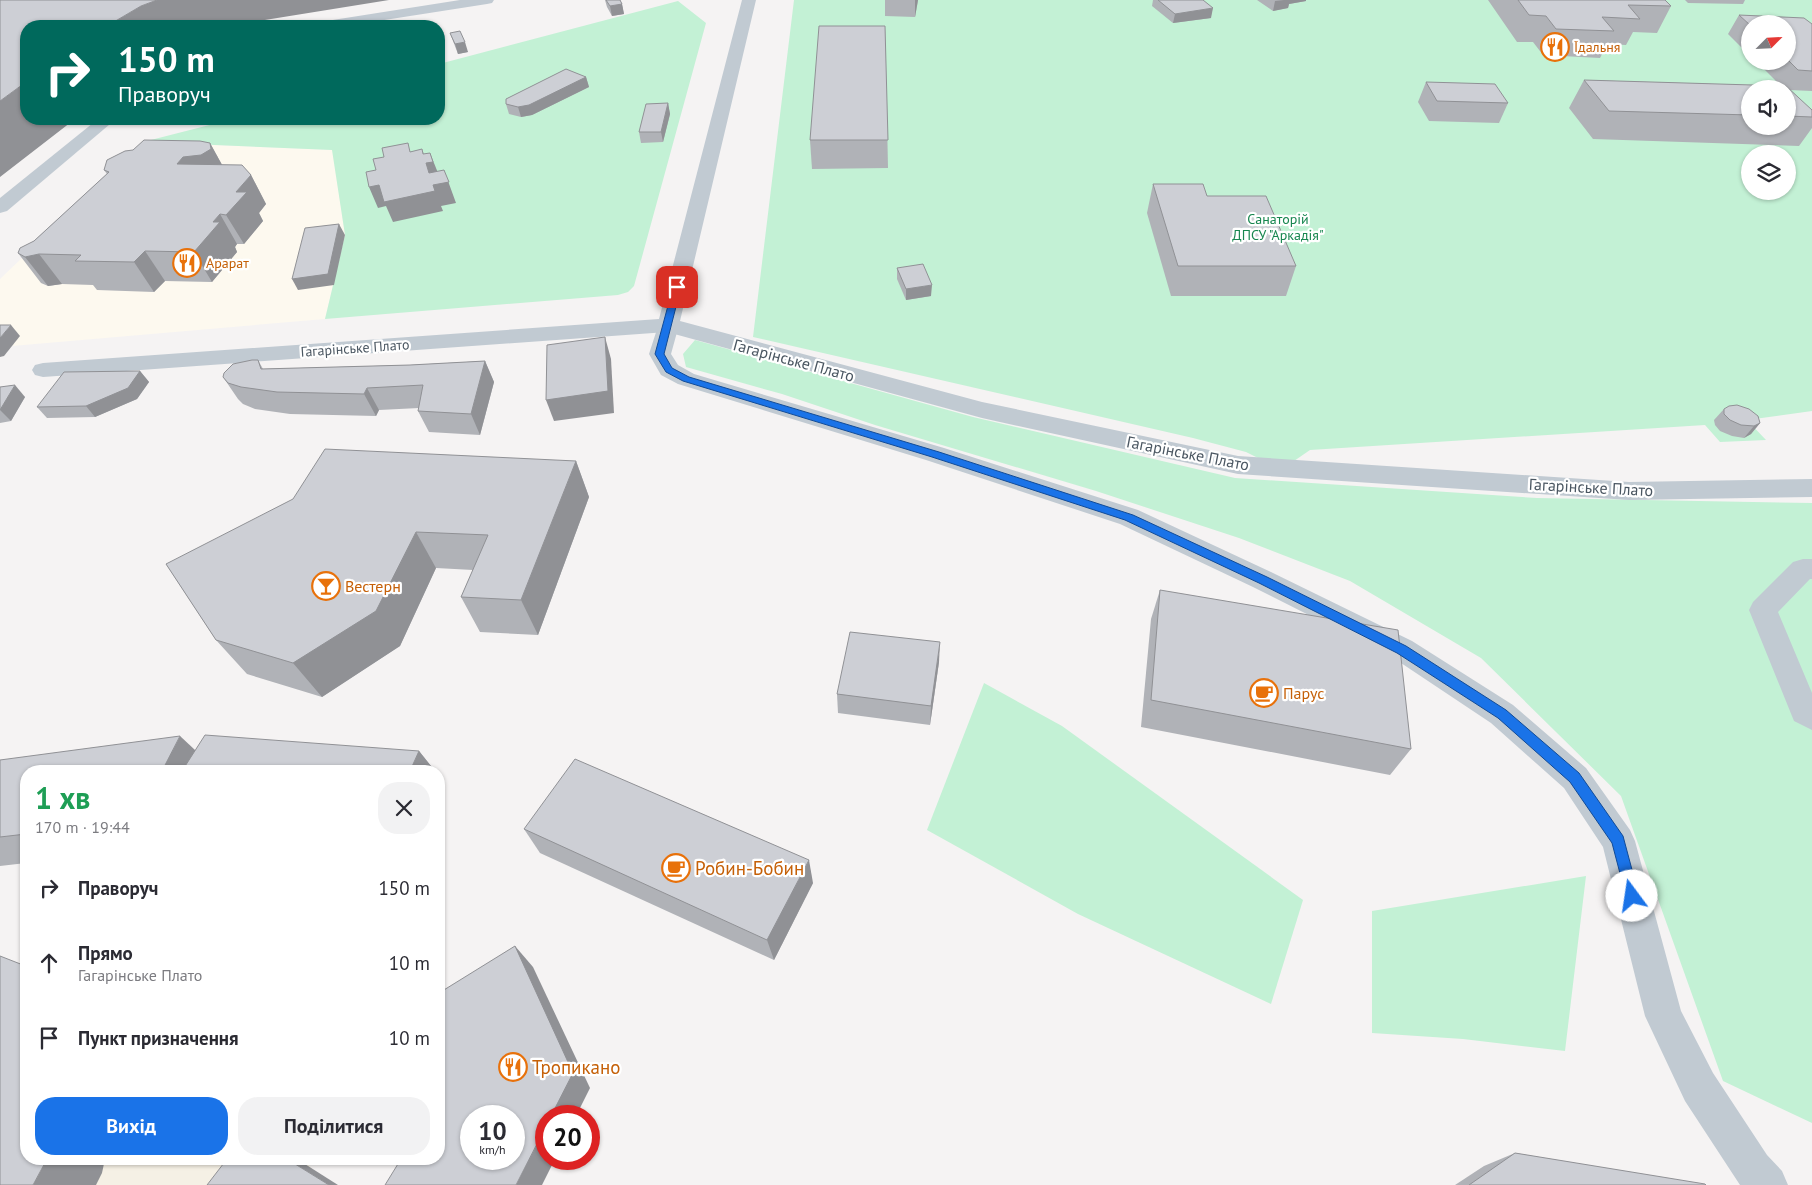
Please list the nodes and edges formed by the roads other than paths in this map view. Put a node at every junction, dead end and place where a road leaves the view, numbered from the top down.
1 (487, 0) edge
2 (749, 0) edge
3 (359, 20) edge
4 (101, 125) edge
5 (0, 207) edge
6 (668, 325) junction
7 (43, 370) dead end
8 (1812, 488) edge
9 (1812, 569) edge
10 (1812, 717) edge
11 (1768, 1185) edge

1 - 3 street
2 - 6 street
4 - 5 street
6 - 7 street, Гагарінське Плато
6 - 8 street, Гагарінське Плато
6 - 11 street
9 - 10 street

